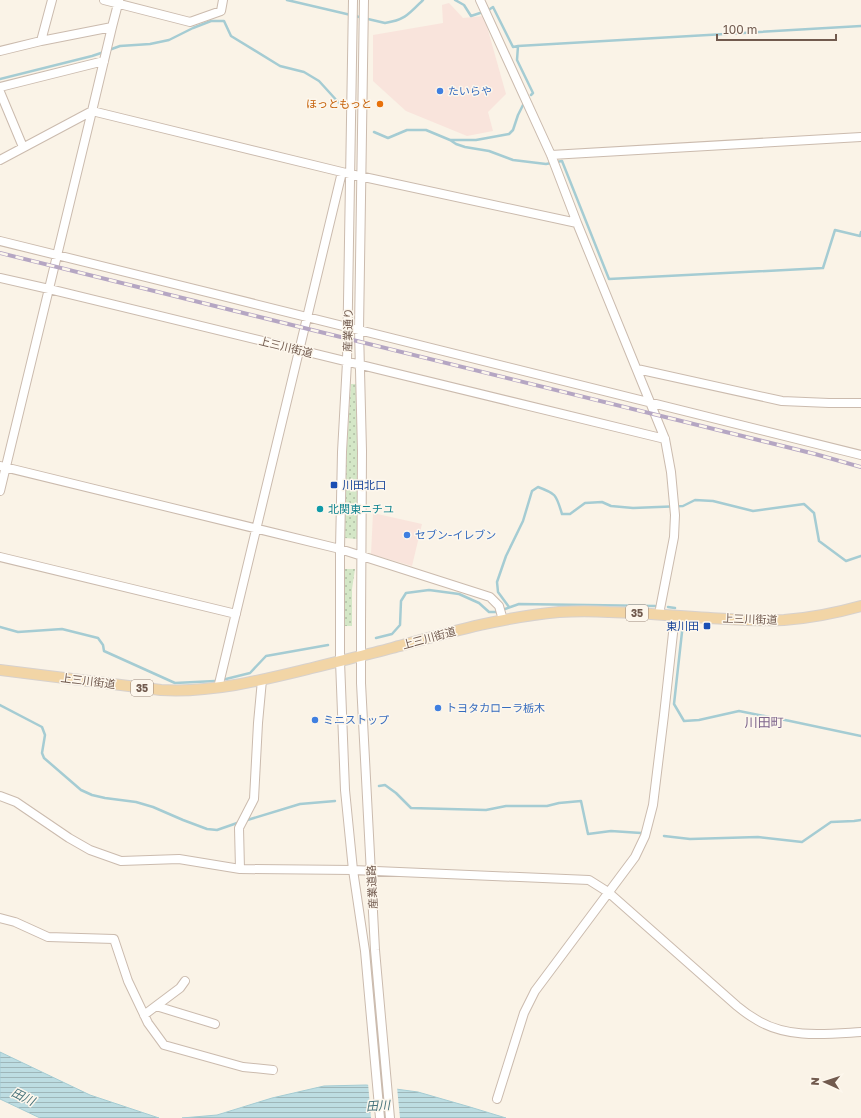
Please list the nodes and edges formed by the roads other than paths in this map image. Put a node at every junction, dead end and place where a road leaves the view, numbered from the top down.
1 (52, 0) edge
2 (104, 0) edge
3 (224, 0) edge
4 (353, 0) edge
5 (364, 0) edge
6 (480, 0) edge
7 (118, 2) edge
8 (112, 27) junction
9 (41, 41) junction
10 (0, 51) edge
11 (104, 61) junction
12 (0, 86) edge
13 (0, 92) edge
14 (92, 111) junction
15 (861, 137) edge
16 (23, 148) junction
17 (551, 155) junction
18 (0, 160) edge
19 (346, 173) junction
20 (361, 176) junction
21 (577, 223) junction
22 (0, 241) edge
23 (57, 255) junction
24 (0, 278) edge
25 (48, 289) junction
26 (307, 318) junction
27 (348, 327) junction
28 (359, 330) junction
29 (299, 350) junction
30 (347, 362) junction
31 (360, 365) junction
32 (637, 369) junction
33 (650, 401) junction
34 (861, 403) edge
35 (665, 439) junction
36 (861, 455) edge
37 (3, 466) edge
38 (0, 491) edge
39 (256, 529) junction
40 (340, 549) junction
41 (361, 555) junction
42 (0, 557) edge
43 (861, 606) edge
44 (236, 614) junction
45 (659, 614) junction
46 (674, 615) junction
47 (503, 620) junction
48 (361, 656) junction
49 (340, 660) junction
50 (0, 670) edge
51 (262, 680) junction
52 (218, 688) junction
53 (0, 796) edge
54 (240, 869) junction
55 (353, 870) junction
56 (372, 871) junction
57 (608, 892) junction
58 (0, 918) edge
59 (185, 981) dead end
60 (156, 1006) junction
61 (144, 1015) junction
62 (215, 1024) dead end
63 (861, 1032) edge
64 (273, 1070) dead end
65 (496, 1099) dead end
66 (380, 1118) edge
67 (390, 1118) edge

1 - 9 street
2 - 7 street
3 - 7 street
4 - 19 street, 産業通り
5 - 20 street, 産業通り
6 - 17 street
7 - 8 street
8 - 9 street
8 - 11 street
9 - 10 street
11 - 12 street
11 - 14 street
13 - 16 street
14 - 16 street
14 - 19 street
14 - 23 street
15 - 17 street
16 - 18 street
17 - 21 street
19 - 20 street
19 - 26 street
19 - 27 street, 産業通り
20 - 21 street
20 - 28 street, 産業通り
21 - 32 street
22 - 23 street
23 - 25 street
23 - 26 street
24 - 25 street, 上三川街道
25 - 29 street, 上三川街道
25 - 37 street
26 - 27 street
26 - 29 street
27 - 28 street
27 - 30 street, 産業通り
28 - 31 street, 産業通り
28 - 33 street
29 - 30 street, 上三川街道
29 - 39 street
30 - 31 street, 上三川街道
30 - 40 street, 産業通り
31 - 35 street, 上三川街道
31 - 41 street, 産業通り
32 - 33 street
32 - 34 street
33 - 35 street
33 - 36 street
35 - 45 street
37 - 38 street
37 - 39 street
39 - 40 street
39 - 44 street
40 - 41 street
40 - 49 street, 産業通り
41 - 47 street
41 - 48 street, 産業通り
42 - 44 street
43 - 46 main road, 上三川街道 / 35
44 - 52 street
45 - 46 main road, 上三川街道 / 35
45 - 47 main road, 上三川街道 / 35
46 - 57 street
47 - 48 main road, 上三川街道 / 35
48 - 49 main road, 上三川街道 / 35
48 - 56 street, 産業道路
49 - 51 main road, 上三川街道 / 35
49 - 55 street, 産業道路
50 - 52 main road, 上三川街道 / 35
51 - 52 main road, 上三川街道 / 35
51 - 54 street
53 - 54 street
54 - 55 street
55 - 56 street
55 - 66 street, 産業道路
56 - 57 street
56 - 67 street, 産業道路
57 - 63 street
57 - 65 street
58 - 61 street
59 - 60 street
60 - 61 street
60 - 62 street
61 - 64 street

